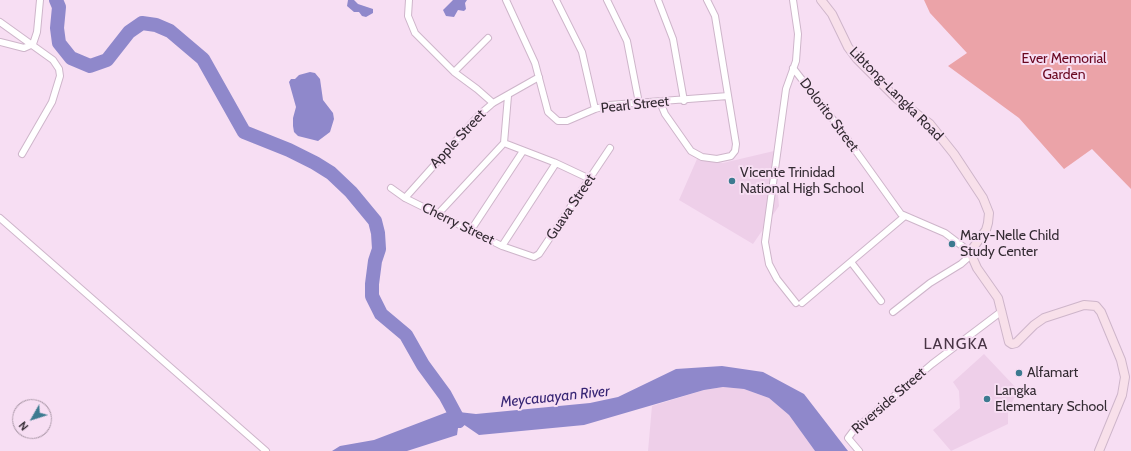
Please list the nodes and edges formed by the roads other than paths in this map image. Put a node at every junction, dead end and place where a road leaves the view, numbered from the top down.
1 (40, 0) edge
2 (409, 0) edge
3 (506, 0) edge
4 (556, 0) edge
5 (607, 0) edge
6 (658, 0) edge
7 (707, 0) edge
8 (793, 0) edge
9 (821, 0) edge
10 (0, 22) edge
11 (488, 38) dead end
12 (0, 42) edge
13 (33, 44) junction
14 (793, 68) junction
15 (454, 72) junction
16 (539, 77) junction
17 (508, 96) junction
18 (728, 96) junction
19 (684, 101) junction
20 (660, 102) junction
21 (639, 103) junction
22 (493, 104) junction
23 (595, 109) junction
24 (504, 143) junction
25 (610, 148) dead end
26 (522, 151) junction
27 (22, 154) dead end
28 (556, 163) junction
29 (590, 179) junction
30 (391, 188) dead end
31 (405, 198) junction
32 (438, 214) junction
33 (905, 216) junction
34 (0, 218) edge
35 (471, 230) junction
36 (502, 246) junction
37 (970, 254) junction
38 (527, 255) joint
39 (851, 262) junction
40 (881, 301) dead end
41 (1002, 311) junction
42 (893, 312) dead end
43 (1128, 377) edge
44 (266, 451) edge
45 (859, 451) edge
46 (1099, 451) edge

1 - 13 street
2 - 15 street
3 - 16 street, Pearl Street
4 - 23 street
5 - 21 street
6 - 19 street
7 - 18 street
8 - 14 street
9 - 37 main road, Libtong-Langka Road
10 - 13 street
11 - 15 street
12 - 13 street
13 - 27 street
14 - 33 street, Dolorito Street
14 - 39 street
15 - 22 street
16 - 17 street, Apple Street
16 - 23 street, Pearl Street
17 - 22 street, Apple Street
17 - 24 street
18 - 19 street, Pearl Street
18 - 20 street
19 - 20 street, Pearl Street
20 - 21 street, Pearl Street
21 - 23 street, Pearl Street
22 - 31 street, Apple Street
24 - 26 street
24 - 32 street
25 - 29 street, Guava Street
26 - 28 street
26 - 35 street
28 - 29 street
28 - 36 street
29 - 38 street, Guava Street
30 - 31 street, Cherry Street
31 - 32 street, Cherry Street
32 - 35 street, Cherry Street
33 - 37 street, Dolorito Street
33 - 39 street
34 - 44 street
35 - 36 street, Cherry Street
36 - 38 street, Cherry Street
37 - 41 main road
37 - 42 street
39 - 40 street
41 - 43 main road
41 - 45 street, Riverside Street
43 - 46 main road

